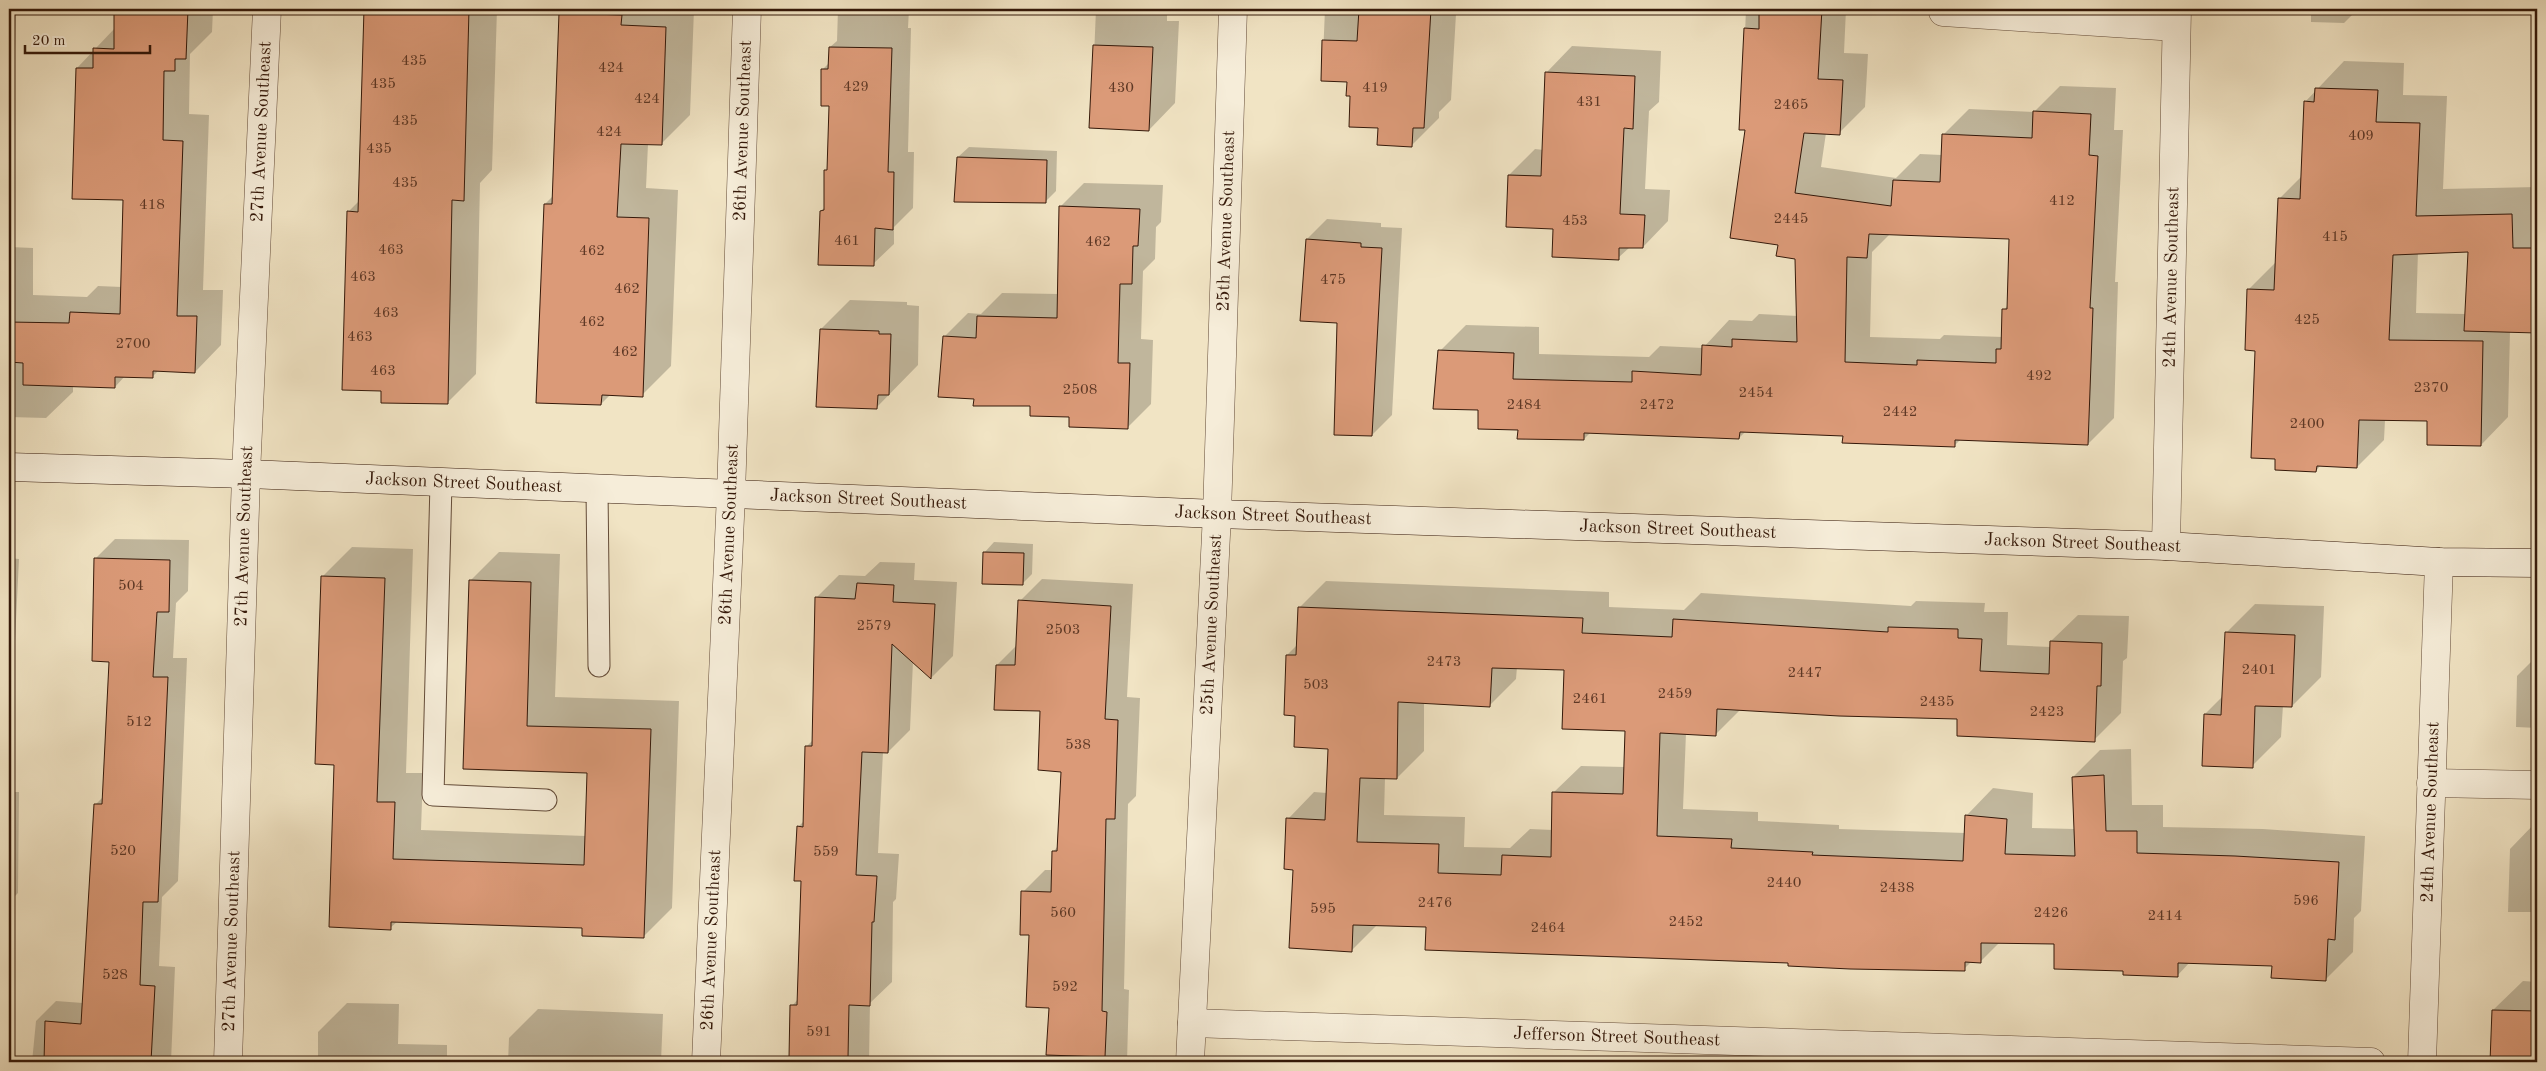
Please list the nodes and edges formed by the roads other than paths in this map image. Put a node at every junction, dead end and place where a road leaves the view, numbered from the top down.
1 (267, 9) edge
2 (747, 9) edge
3 (1232, 9) edge
4 (1943, 12) dead end
5 (2177, 18) edge
6 (9, 467) edge
7 (246, 474) junction
8 (441, 483) junction
9 (597, 489) junction
10 (731, 494) junction
11 (1217, 514) junction
12 (2166, 546) junction
13 (2439, 562) junction
14 (2537, 563) edge
15 (599, 666) dead end
16 (2432, 783) junction
17 (2537, 785) edge
18 (546, 800) dead end
19 (1192, 1023) junction
20 (228, 1062) edge
21 (706, 1062) edge
22 (1190, 1062) edge
23 (2371, 1062) edge
24 (2422, 1062) edge

1 - 7 street, 27th Avenue Southeast
2 - 10 street, 26th Avenue Southeast
3 - 11 street, 25th Avenue Southeast
4 - 5 street
5 - 12 street, 24th Avenue Southeast
6 - 7 street, Jackson Street Southeast
7 - 8 street, Jackson Street Southeast
7 - 20 street, 27th Avenue Southeast
8 - 9 street, Jackson Street Southeast
8 - 18 lane
9 - 10 street, Jackson Street Southeast
9 - 15 lane
10 - 11 street, Jackson Street Southeast
10 - 21 street, 26th Avenue Southeast
11 - 12 street, Jackson Street Southeast
11 - 19 street, 25th Avenue Southeast
12 - 13 street, Jackson Street Southeast
13 - 14 street, Jackson Street Southeast
13 - 16 street, 24th Avenue Southeast
16 - 17 street
16 - 24 street, 24th Avenue Southeast
19 - 22 street, 25th Avenue Southeast
19 - 23 street, Jefferson Street Southeast

